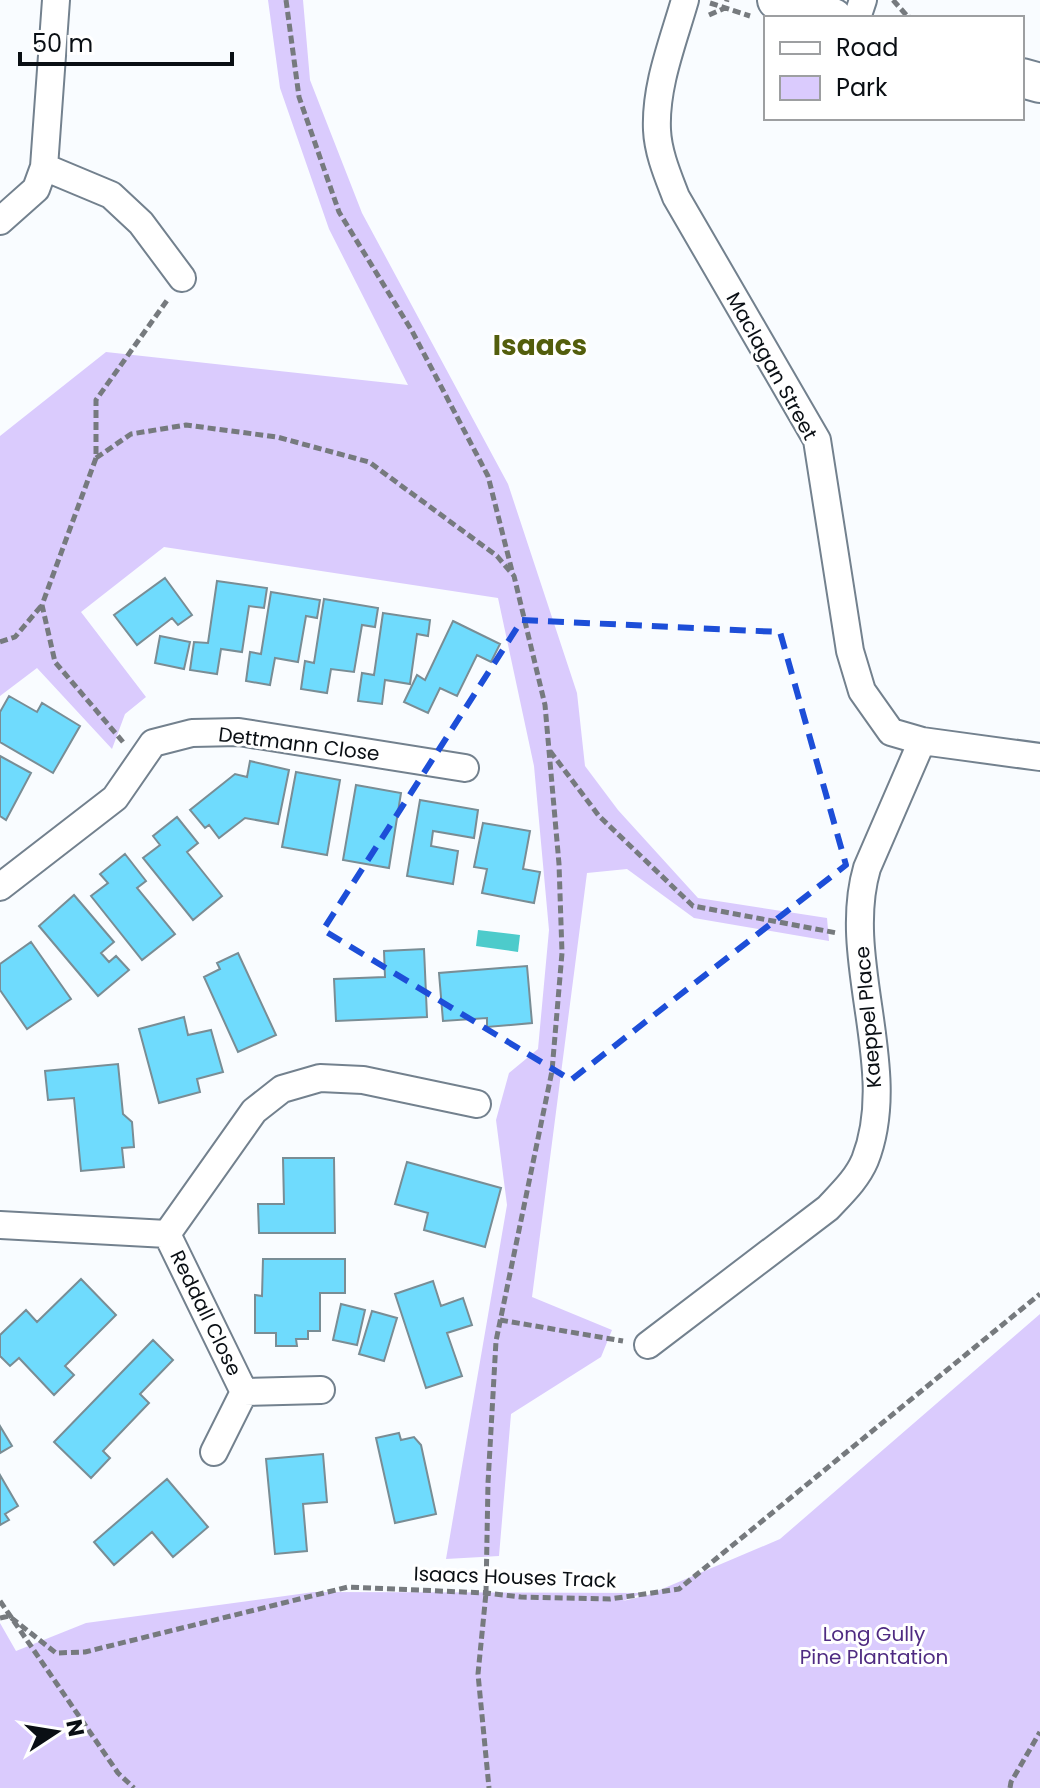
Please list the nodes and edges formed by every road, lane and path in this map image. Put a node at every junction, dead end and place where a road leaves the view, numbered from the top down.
1 (56, 0) edge
2 (286, 0) edge
3 (685, 0) edge
4 (727, 0) edge
5 (777, 0) edge
6 (893, 0) edge
7 (725, 8) dead end
8 (827, 16) edge
9 (907, 16) edge
10 (44, 167) junction
11 (0, 221) edge
12 (182, 278) joint
13 (96, 458) junction
14 (514, 576) junction
15 (42, 605) junction
16 (0, 642) edge
17 (922, 741) junction
18 (549, 750) junction
19 (1040, 757) edge
20 (140, 762) junction
21 (465, 768) dead end
22 (0, 887) edge
23 (830, 932) dead end
24 (477, 1104) dead end
25 (0, 1225) edge
26 (167, 1234) junction
27 (1040, 1294) edge
28 (500, 1320) junction
29 (648, 1345) joint
30 (321, 1390) dead end
31 (244, 1392) junction
32 (214, 1452) dead end
33 (486, 1593) junction
34 (0, 1601) edge
35 (9, 1616) junction
36 (0, 1618) edge
37 (1040, 1732) edge
38 (134, 1788) edge
39 (489, 1788) edge
40 (1010, 1788) edge

1 - 10 street
2 - 14 path
3 - 17 street, Maclagan Street
4 - 7 path
5 - 8 street
6 - 9 path
10 - 11 street
10 - 12 street
12 - 13 path
13 - 14 path
13 - 15 path
14 - 18 path
15 - 16 path
15 - 20 path
17 - 19 street, Maclagan Street
17 - 29 street, Kaeppel Place
18 - 23 path
18 - 28 path
20 - 21 street, Dettmann Close
20 - 22 street, Dettmann Close
24 - 26 street, Reddall Close
25 - 26 street, Reddall Close
26 - 31 street, Reddall Close
27 - 33 path, Isaacs Houses Track
28 - 29 path
28 - 33 path
30 - 31 street, Reddall Close
31 - 32 street, Reddall Close
33 - 35 path, Isaacs Houses Track
33 - 39 path
34 - 35 path
35 - 36 path
35 - 38 path
37 - 40 path

